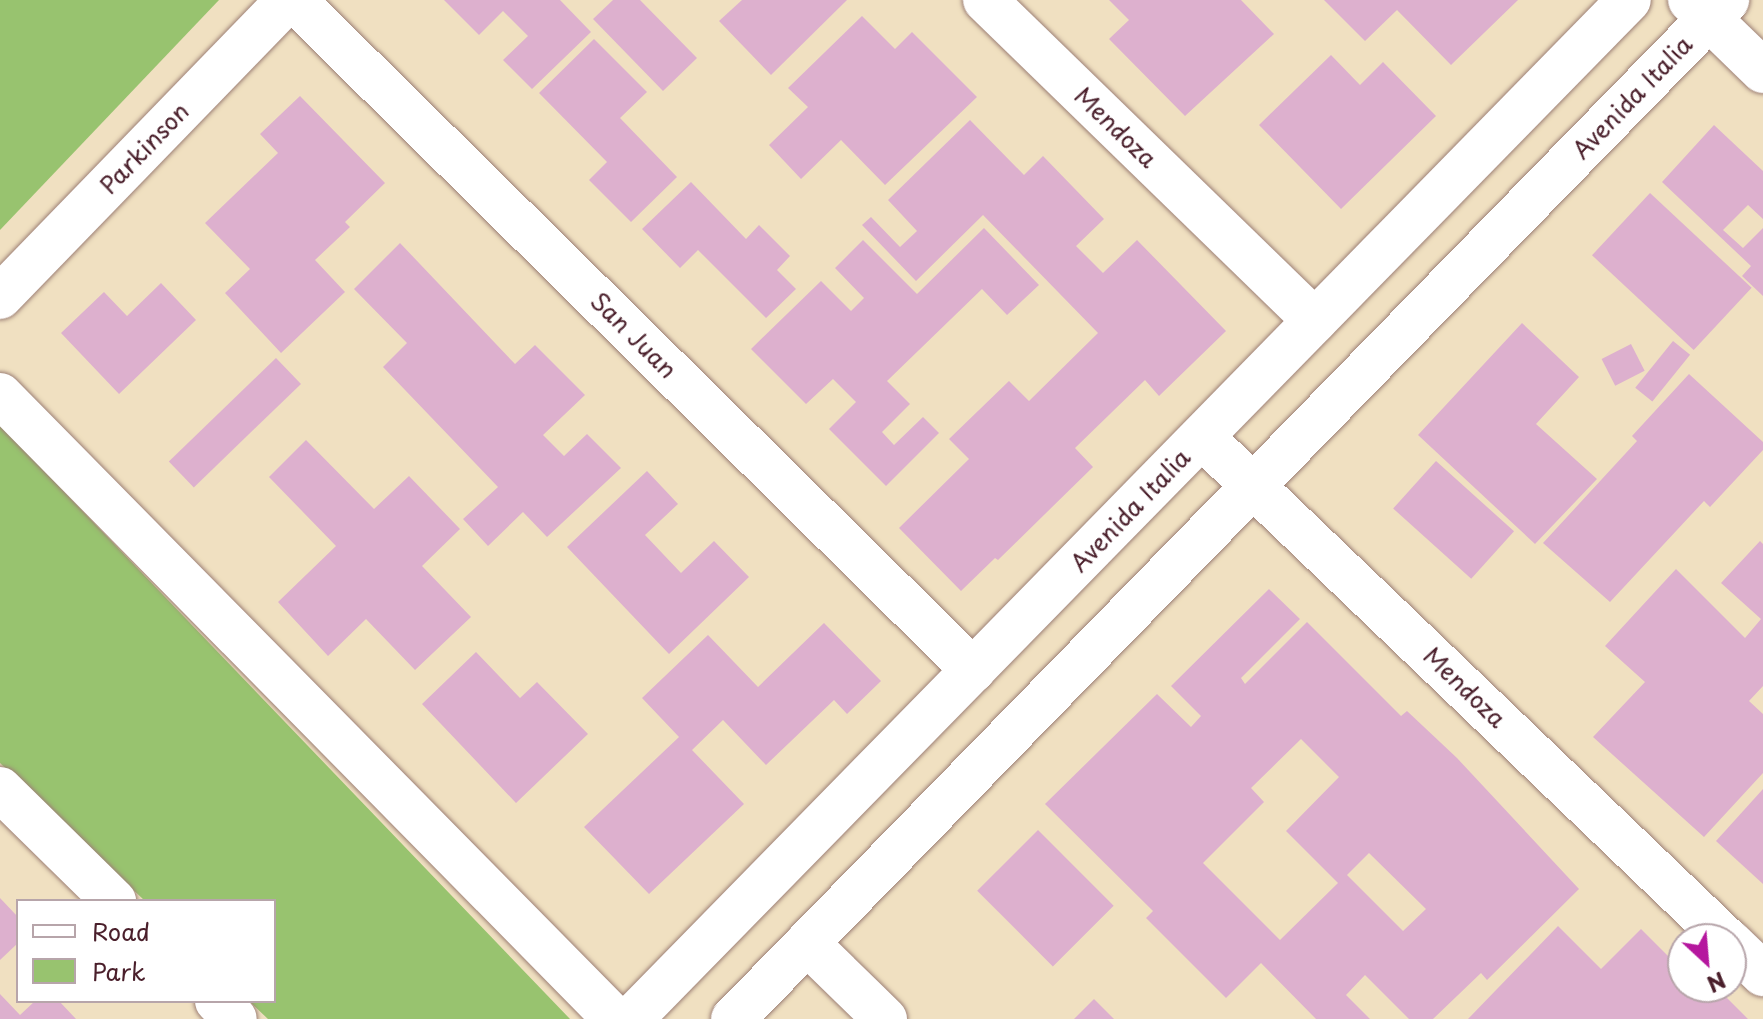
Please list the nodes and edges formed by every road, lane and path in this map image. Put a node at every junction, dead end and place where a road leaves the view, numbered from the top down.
1 (288, 0) edge
2 (294, 0) edge
3 (985, 0) edge
4 (1629, 0) edge
5 (1709, 6) edge
6 (1763, 71) edge
7 (0, 297) edge
8 (1315, 321) junction
9 (0, 395) edge
10 (1202, 437) junction
11 (1255, 485) junction
12 (973, 670) junction
13 (0, 789) edge
14 (112, 899) edge
15 (1709, 923) edge
16 (807, 943) junction
17 (1747, 958) edge
18 (1763, 974) edge
19 (219, 1003) edge
20 (235, 1019) edge
21 (615, 1019) edge
22 (631, 1019) edge
23 (733, 1019) edge
24 (885, 1019) edge

1 - 7 street, Parkinson
2 - 12 street, San Juan
3 - 8 street, Mendoza
4 - 8 street, Avenida Italia
5 - 6 street
5 - 11 street, Avenida Italia
8 - 10 street, Avenida Italia
9 - 21 street
10 - 11 street, Mendoza
10 - 12 street, Avenida Italia
11 - 15 street, Mendoza
11 - 16 street, Avenida Italia
12 - 22 street, Avenida Italia
13 - 14 street
16 - 23 street, Avenida Italia
16 - 24 street
17 - 18 street
19 - 20 street

